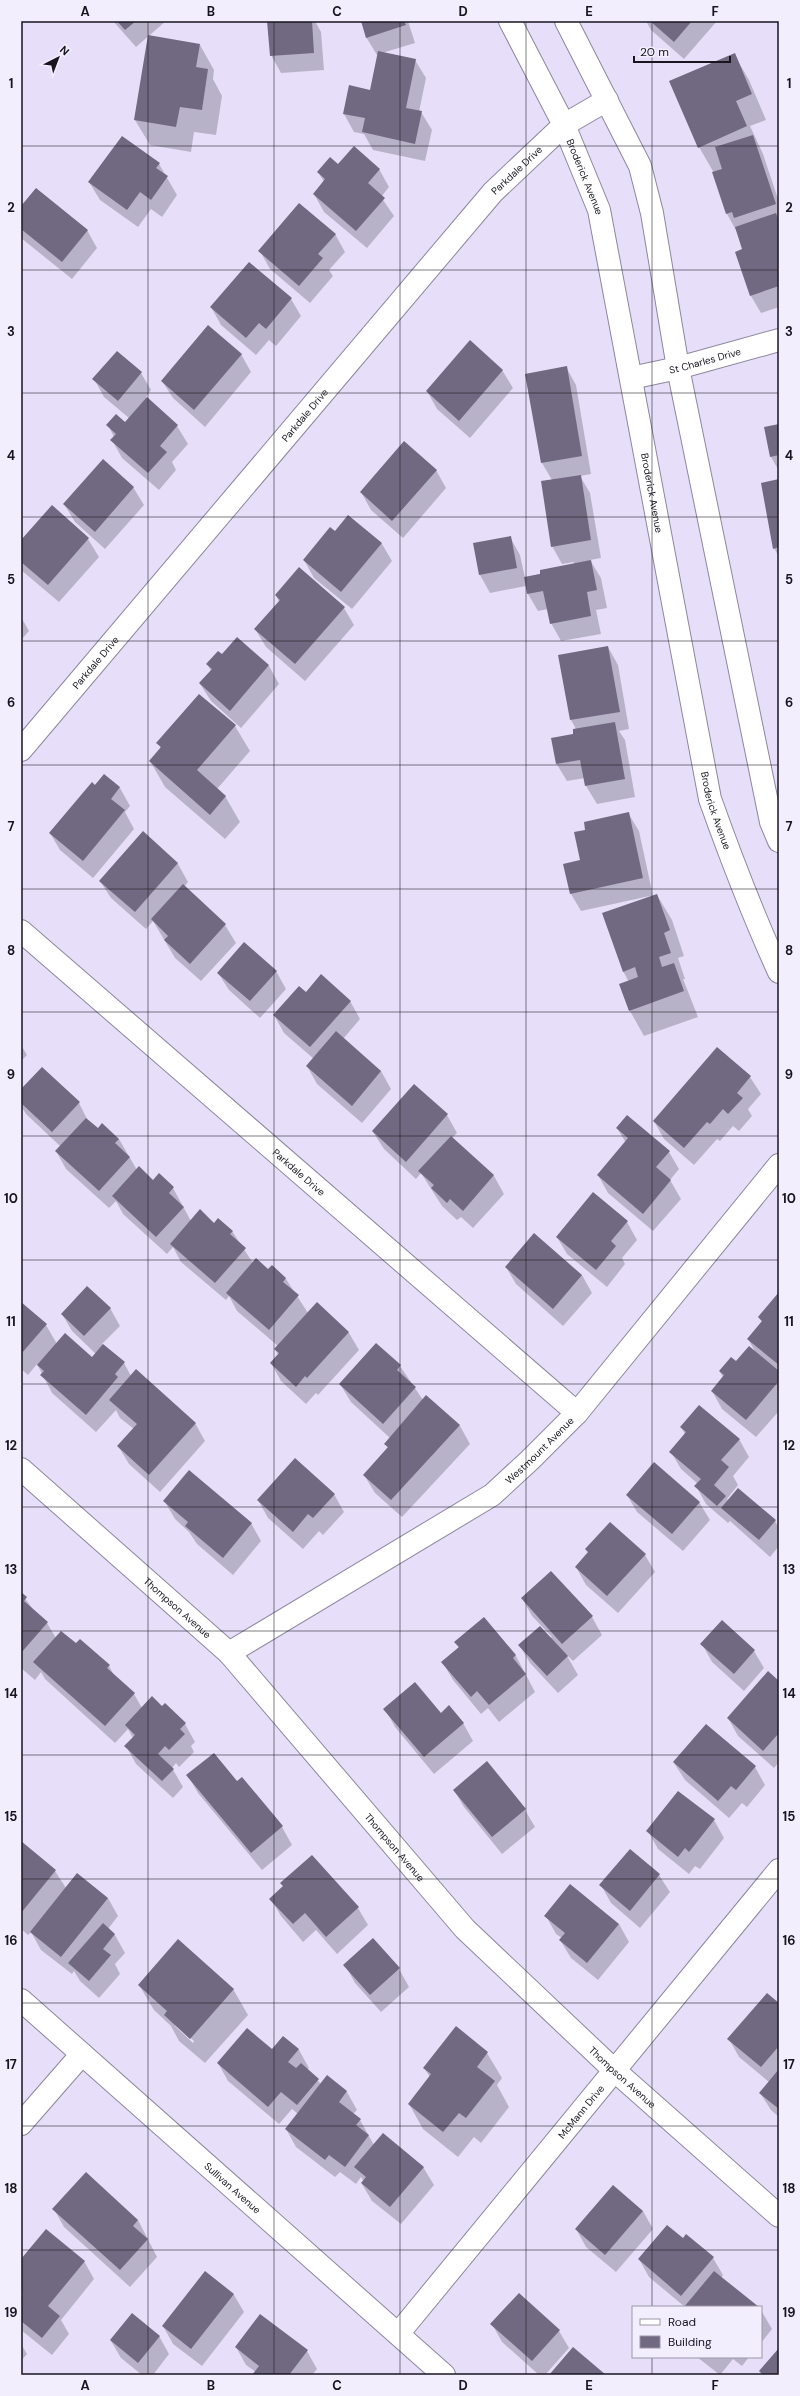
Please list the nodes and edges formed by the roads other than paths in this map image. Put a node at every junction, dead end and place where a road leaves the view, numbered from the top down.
1 (510, 21) edge
2 (566, 21) edge
3 (607, 100) junction
4 (564, 124) junction
5 (779, 340) edge
6 (678, 368) junction
7 (630, 378) junction
8 (21, 750) edge
9 (779, 841) edge
10 (21, 931) edge
11 (779, 972) edge
12 (779, 1165) edge
13 (577, 1413) junction
14 (21, 1469) edge
15 (229, 1654) junction
16 (779, 1870) edge
17 (21, 2000) edge
18 (82, 2054) junction
19 (614, 2070) junction
20 (21, 2124) edge
21 (779, 2216) edge
22 (398, 2334) junction
23 (444, 2375) edge

1 - 4 street, Broderick Avenue
2 - 3 street
3 - 4 street, Parkdale Drive
3 - 6 street
4 - 7 street, Broderick Avenue
4 - 8 street, Parkdale Drive
5 - 6 street, St Charles Drive
6 - 7 street, St Charles Drive
6 - 9 street
7 - 11 street, Broderick Avenue
10 - 13 street, Parkdale Drive
12 - 13 street, Westmount Avenue
13 - 15 street, Westmount Avenue
14 - 15 street, Thompson Avenue
15 - 19 street, Thompson Avenue
16 - 19 street, McMann Drive
17 - 18 street, Sullivan Avenue
18 - 20 street
18 - 22 street, Sullivan Avenue
19 - 21 street, Thompson Avenue
19 - 22 street, McMann Drive
22 - 23 street, Sullivan Avenue

